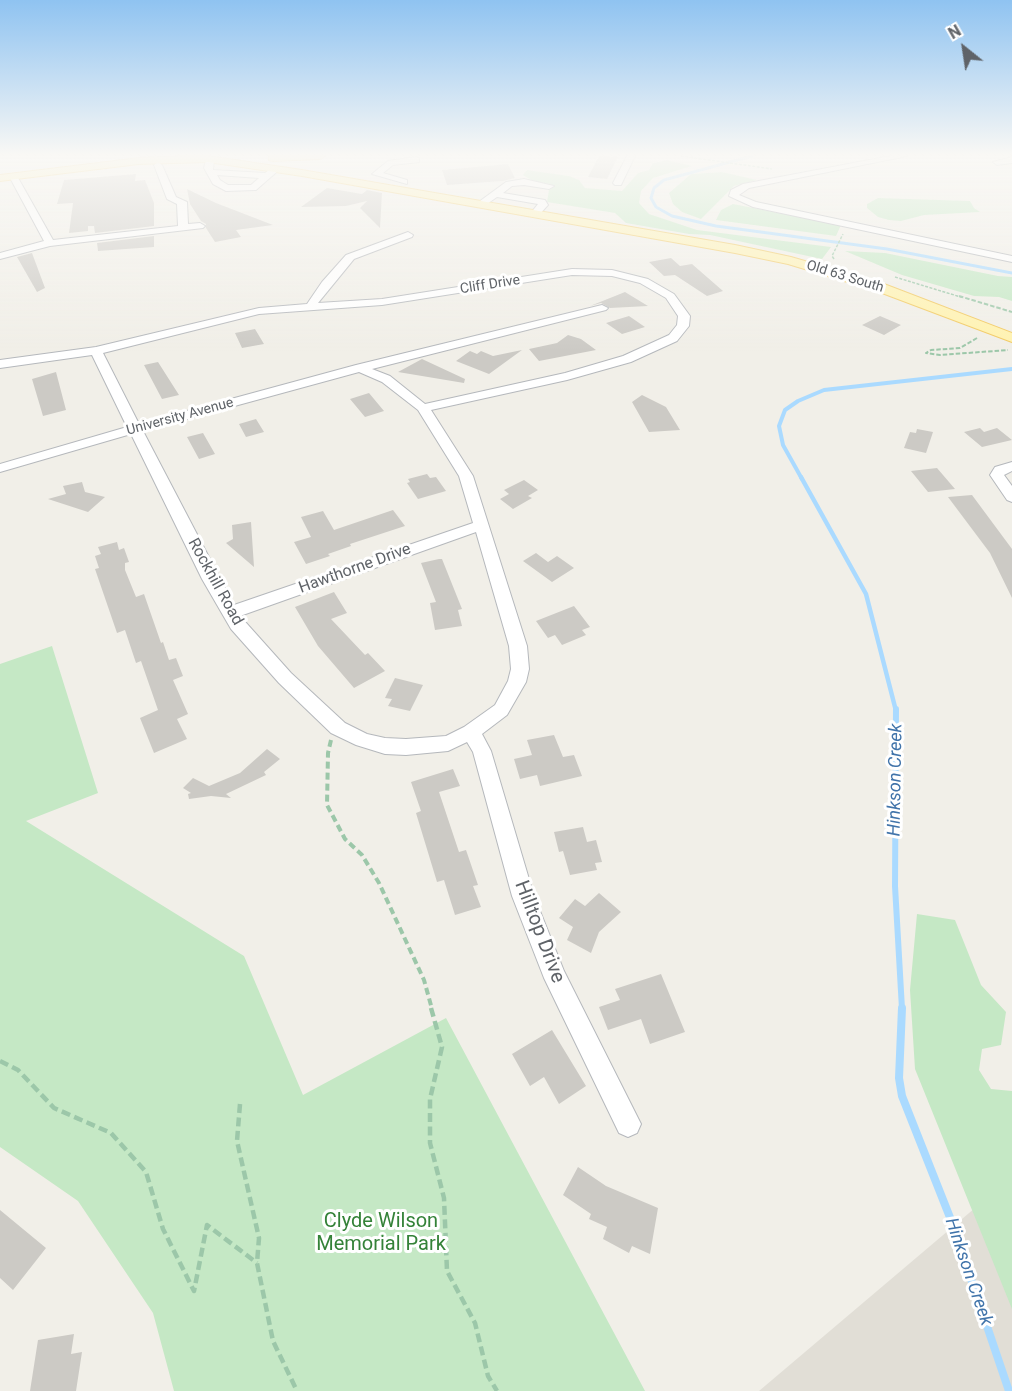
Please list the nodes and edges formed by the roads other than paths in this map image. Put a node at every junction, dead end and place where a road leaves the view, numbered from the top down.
1 (38, 221) edge
2 (183, 221) edge
3 (575, 221) edge
4 (833, 221) edge
5 (200, 226) dead end
6 (183, 228) junction
7 (408, 235) dead end
8 (50, 243) junction
9 (0, 256) edge
10 (1012, 259) edge
11 (311, 306) junction
12 (602, 308) dead end
13 (1012, 338) edge
14 (96, 351) junction
15 (0, 364) edge
16 (360, 368) junction
17 (423, 408) junction
18 (135, 429) junction
19 (1012, 466) edge
20 (0, 468) edge
21 (1012, 498) edge
22 (481, 526) junction
23 (230, 613) junction
24 (471, 732) junction
25 (628, 1124) dead end

1 - 8 street
2 - 6 street
3 - 13 main road, Old 63 South
4 - 10 street
5 - 6 street
6 - 8 street
7 - 11 street
8 - 9 street
11 - 14 street, Cliff Drive
11 - 17 street, Cliff Drive
12 - 16 street, University Avenue
14 - 15 street, Cliff Drive
14 - 18 street, Rockhill Road
16 - 17 street
16 - 18 street, University Avenue
17 - 22 street
18 - 20 street, University Avenue
18 - 23 street, Rockhill Road
19 - 21 street
22 - 23 street, Hawthorne Drive
22 - 24 street
23 - 24 street, Rockhill Road
24 - 25 street, Hilltop Drive

